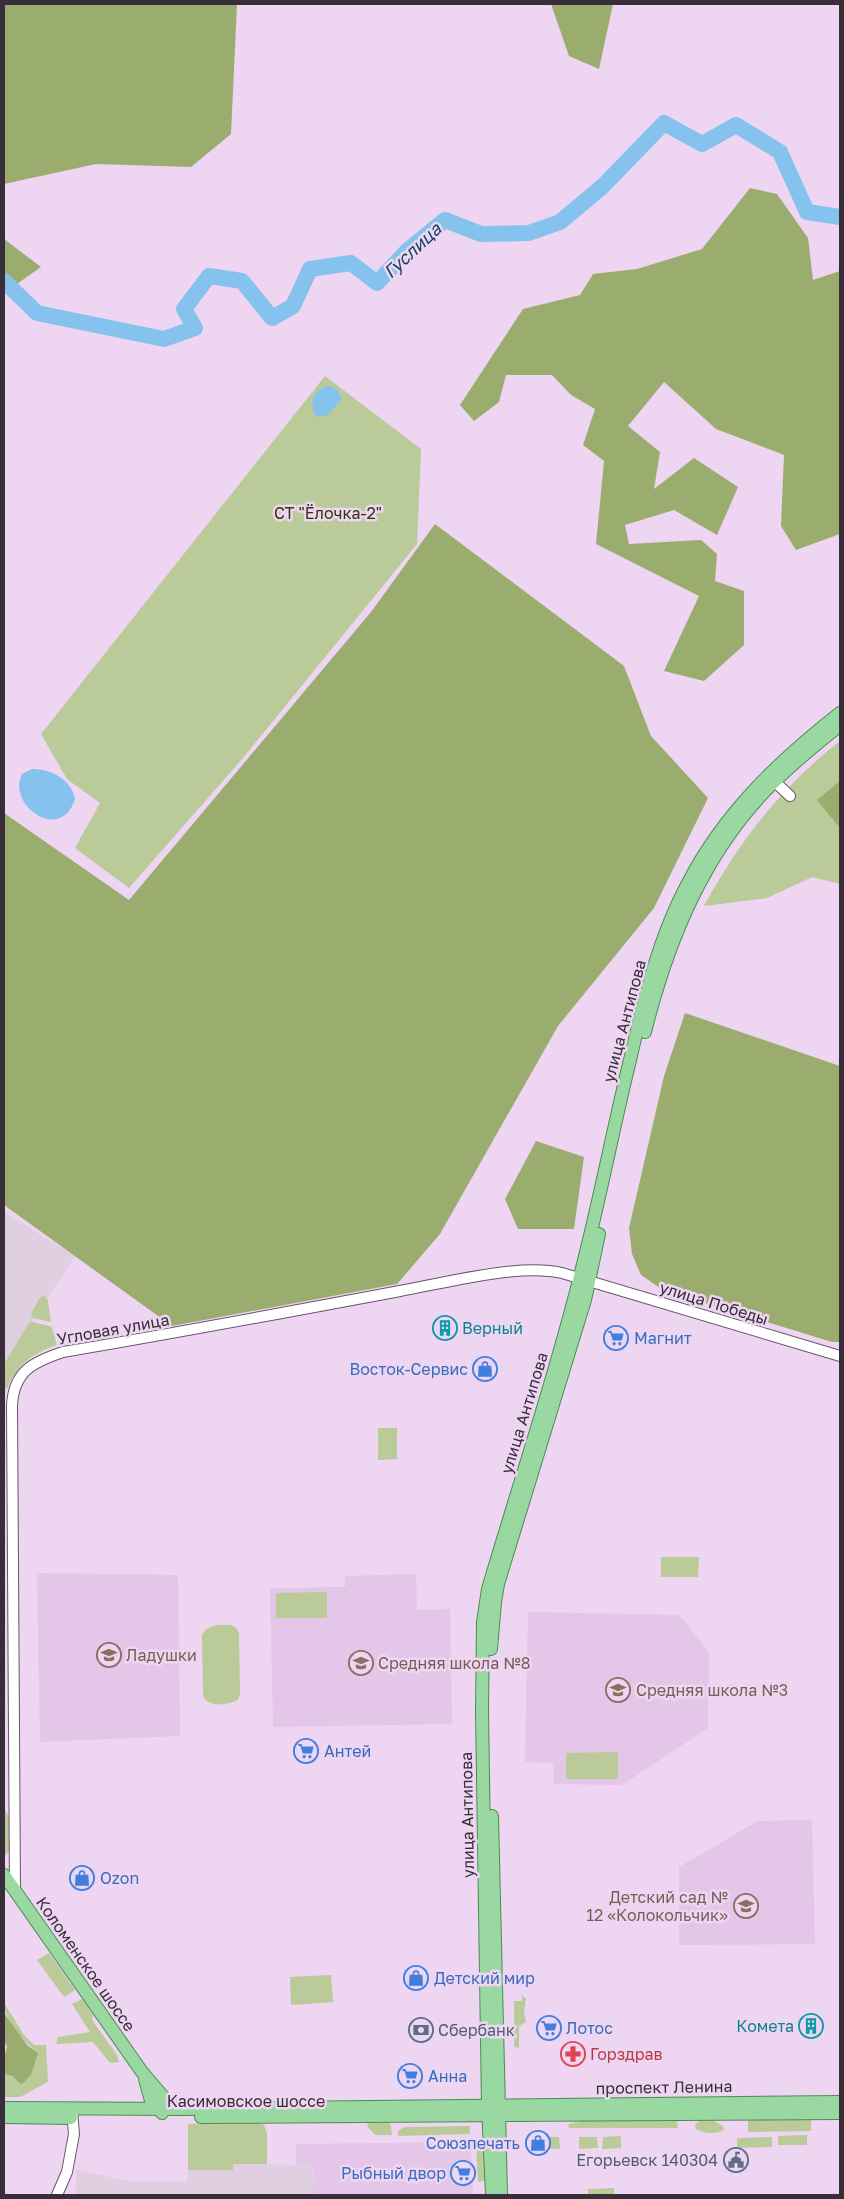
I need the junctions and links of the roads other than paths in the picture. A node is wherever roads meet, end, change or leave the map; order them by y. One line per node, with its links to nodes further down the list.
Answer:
1 (840, 713): 5 (main road, улица Антипова)
2 (840, 724): 3 (main road, улица Антипова)
3 (774, 781): 4 (street); 5 (main road, улица Антипова)
4 (790, 796)
5 (584, 1280): 6 (street, улица Победы); 8 (street, Угловая улица); 14 (main road, улица Антипова)
6 (840, 1356)
7 (4, 1876): 8 (main road, Коломенское шоссе)
8 (15, 1892): 9 (main road, Коломенское шоссе)
9 (151, 2087): 12 (main road, Коломенское шоссе); 13 (main road); 15 (main road, Коломенское шоссе)
10 (840, 2102): 14 (main road, проспект Ленина)
11 (4, 2108): 17 (main road, Касимовское шоссе)
12 (158, 2109): 13 (main road, Касимовское шоссе); 15 (main road, Касимовское шоссе); 19 (main road)
13 (122, 2110): 17 (main road, Касимовское шоссе)
14 (493, 2111): 15 (main road, Касимовское шоссе); 16 (main road, проспект Ленина); 21 (main road, улица Антипова); 22 (main road, улица Антипова)
15 (177, 2113): 19 (main road, Касимовское шоссе)
16 (840, 2113)
17 (72, 2114): 18 (main road, Касимовское шоссе); 19 (main road, Касимовское шоссе); 20 (street)
18 (4, 2117)
19 (137, 2118)
20 (57, 2195)
21 (492, 2195)
22 (501, 2195)

